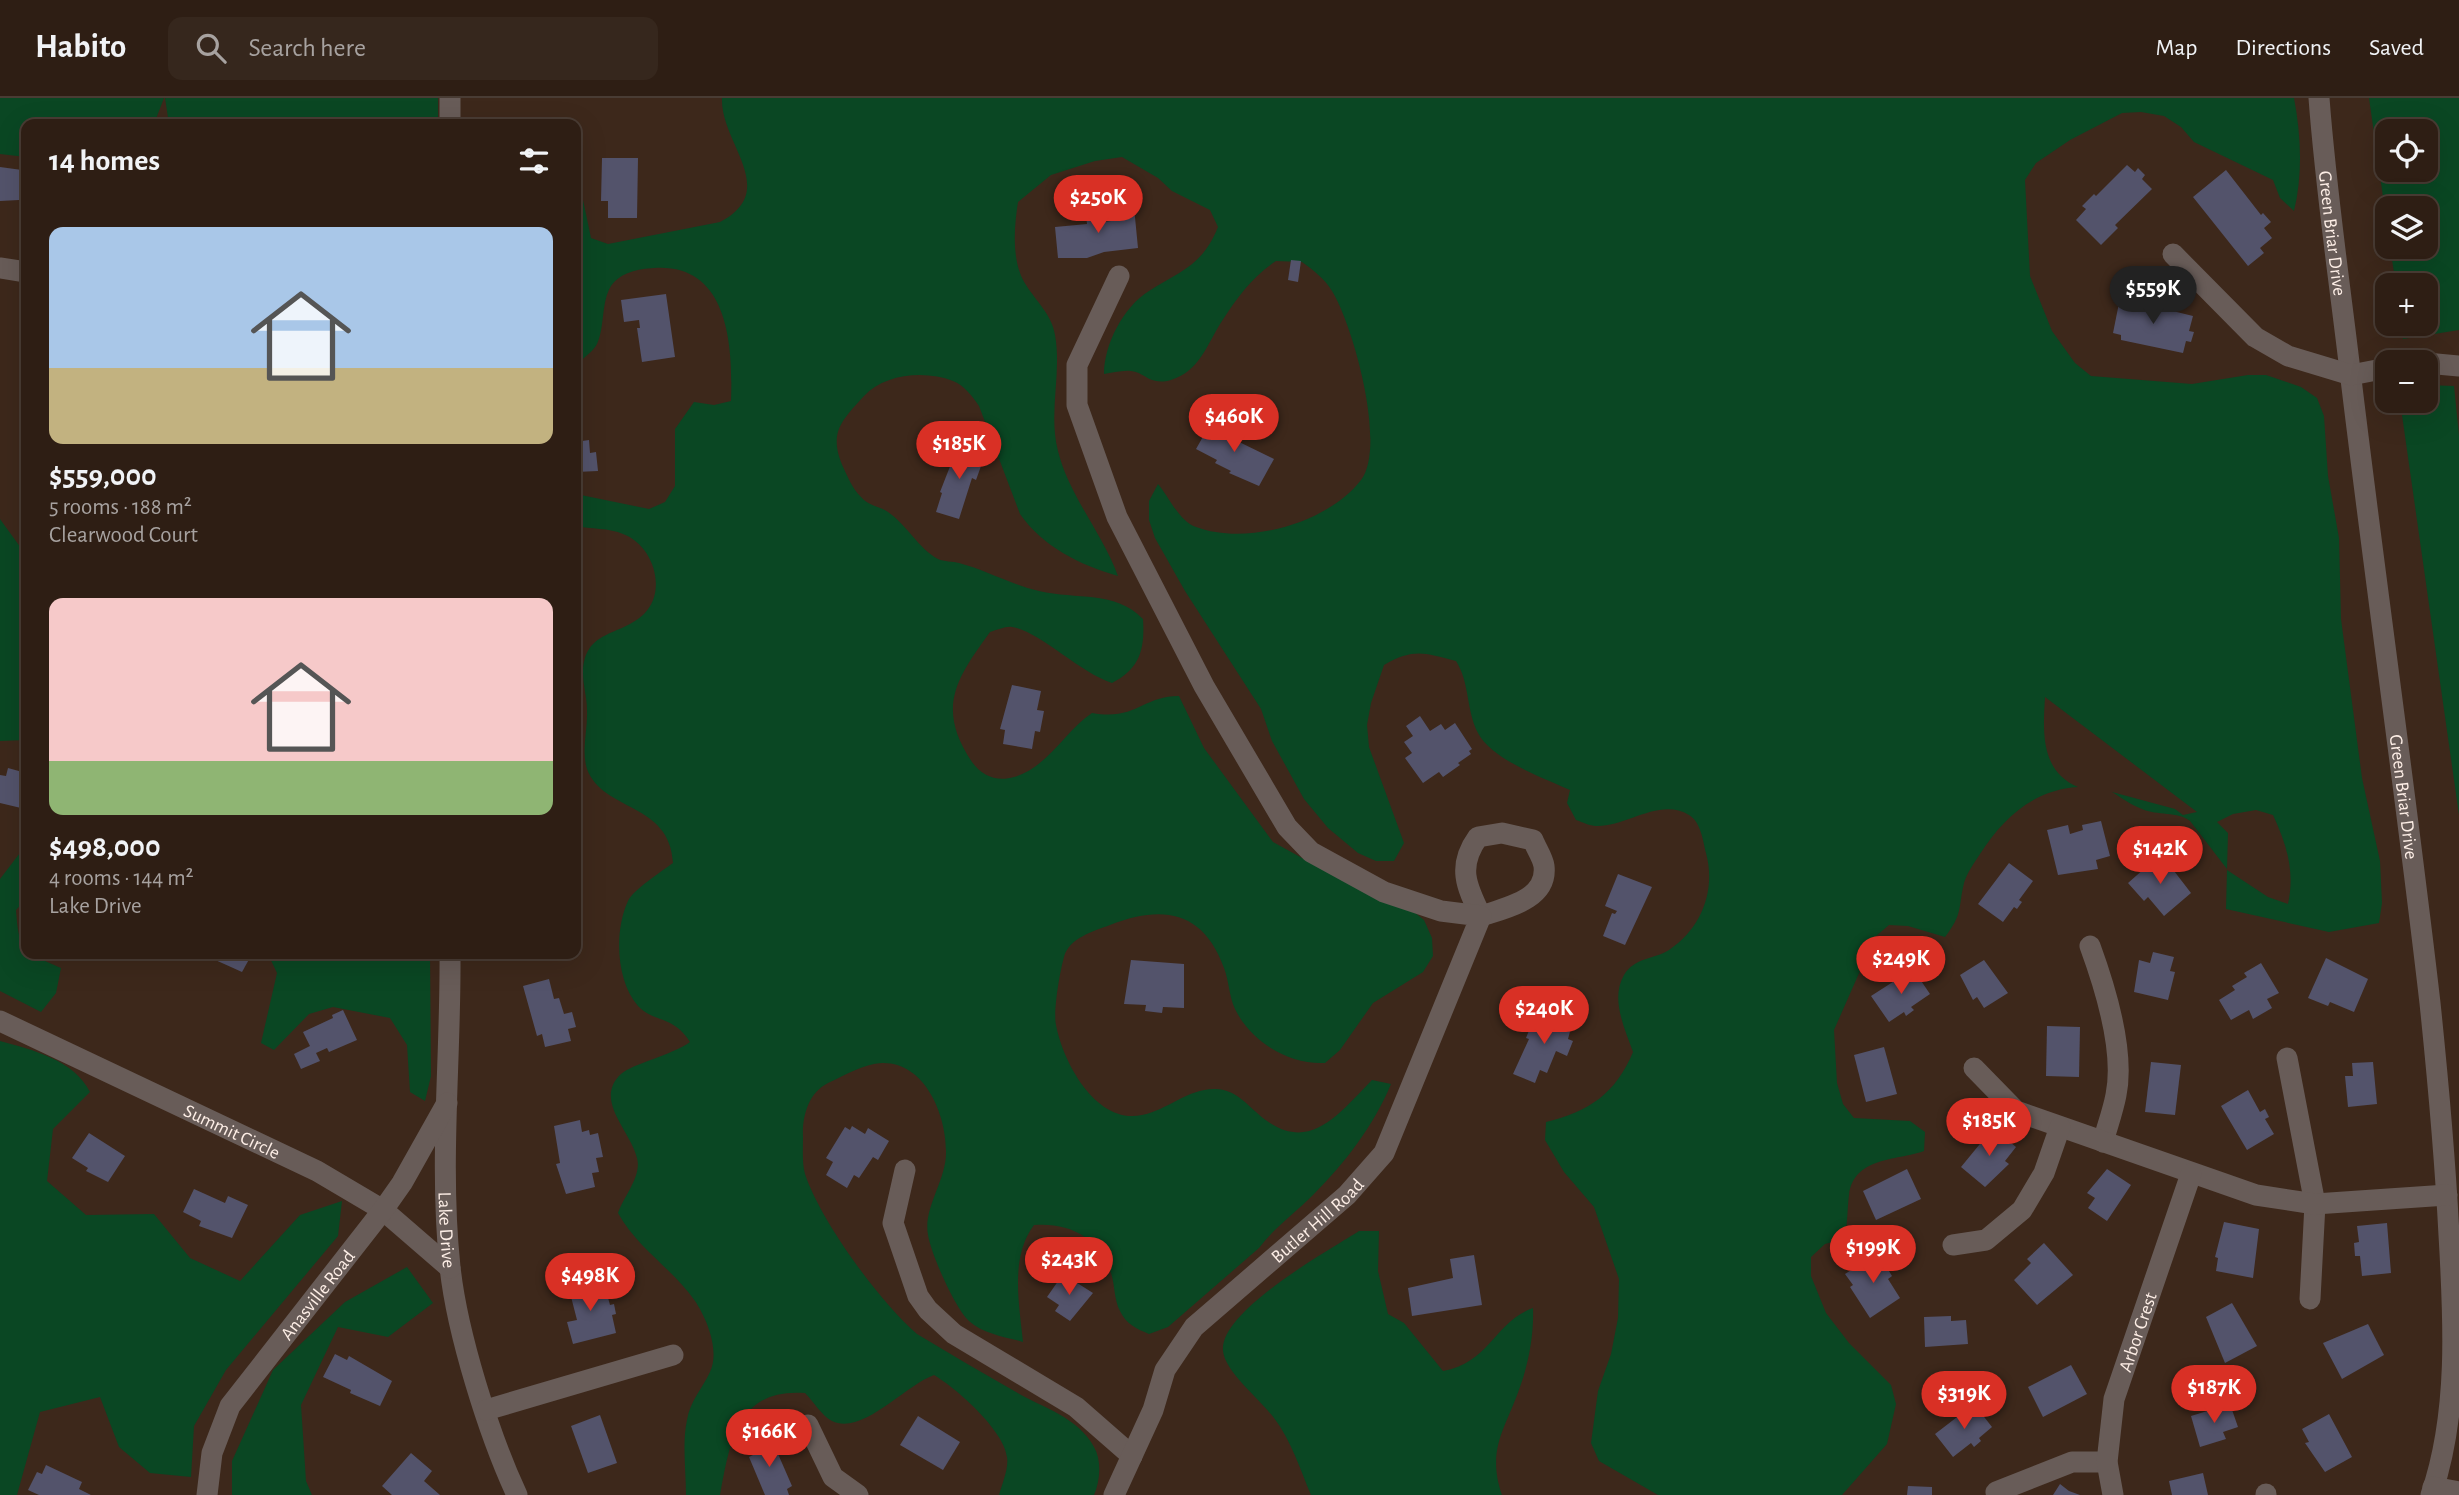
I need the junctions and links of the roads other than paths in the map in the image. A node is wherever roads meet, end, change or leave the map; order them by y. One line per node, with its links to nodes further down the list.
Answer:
1 (450, 98): 3 (street)
2 (2319, 98): 11 (street, Green Briar Drive)
3 (450, 119)
4 (2174, 254): 11 (street)
5 (0, 268): 6 (street)
6 (21, 271)
7 (1119, 276): 32 (street, Butler Hill Road)
8 (2438, 364): 9 (street)
9 (2459, 366)
10 (2375, 370): 11 (street)
11 (2351, 375): 17 (street, Green Briar Drive)
12 (2091, 946): 20 (street)
13 (450, 959): 18 (street, Lake Drive)
14 (0, 1021): 25 (street, Summit Circle)
15 (2287, 1058): 24 (street)
16 (1974, 1068): 19 (street)
17 (2449, 1093): 23 (street, Green Briar Drive)
18 (448, 1101): 25 (street, Anasville Road); 27 (street, Lake Drive)
19 (2060, 1127): 20 (street); 26 (street)
20 (2103, 1142): 22 (street)
21 (905, 1170): 32 (street)
22 (2191, 1174): 24 (street); 33 (street, Arbor Crest)
23 (2447, 1195): 24 (street); 34 (street, Green Briar Drive)
24 (2315, 1204): 28 (street)
25 (383, 1210): 27 (street, Summit Circle); 37 (street, Anasville Road)
26 (1953, 1245)
27 (450, 1268): 30 (street, Lake Drive)
28 (2310, 1299)
29 (673, 1355): 30 (street)
30 (486, 1410): 38 (street, Lake Drive)
31 (808, 1425): 39 (street)
32 (1132, 1456): 40 (street, Butler Hill Road)
33 (2107, 1462): 35 (street); 41 (street, Arbor Crest)
34 (2432, 1491): 36 (street)
35 (1996, 1492)
36 (2459, 1492)
37 (207, 1495)
38 (517, 1495)
39 (858, 1495)
40 (1114, 1495)
41 (2113, 1495)

